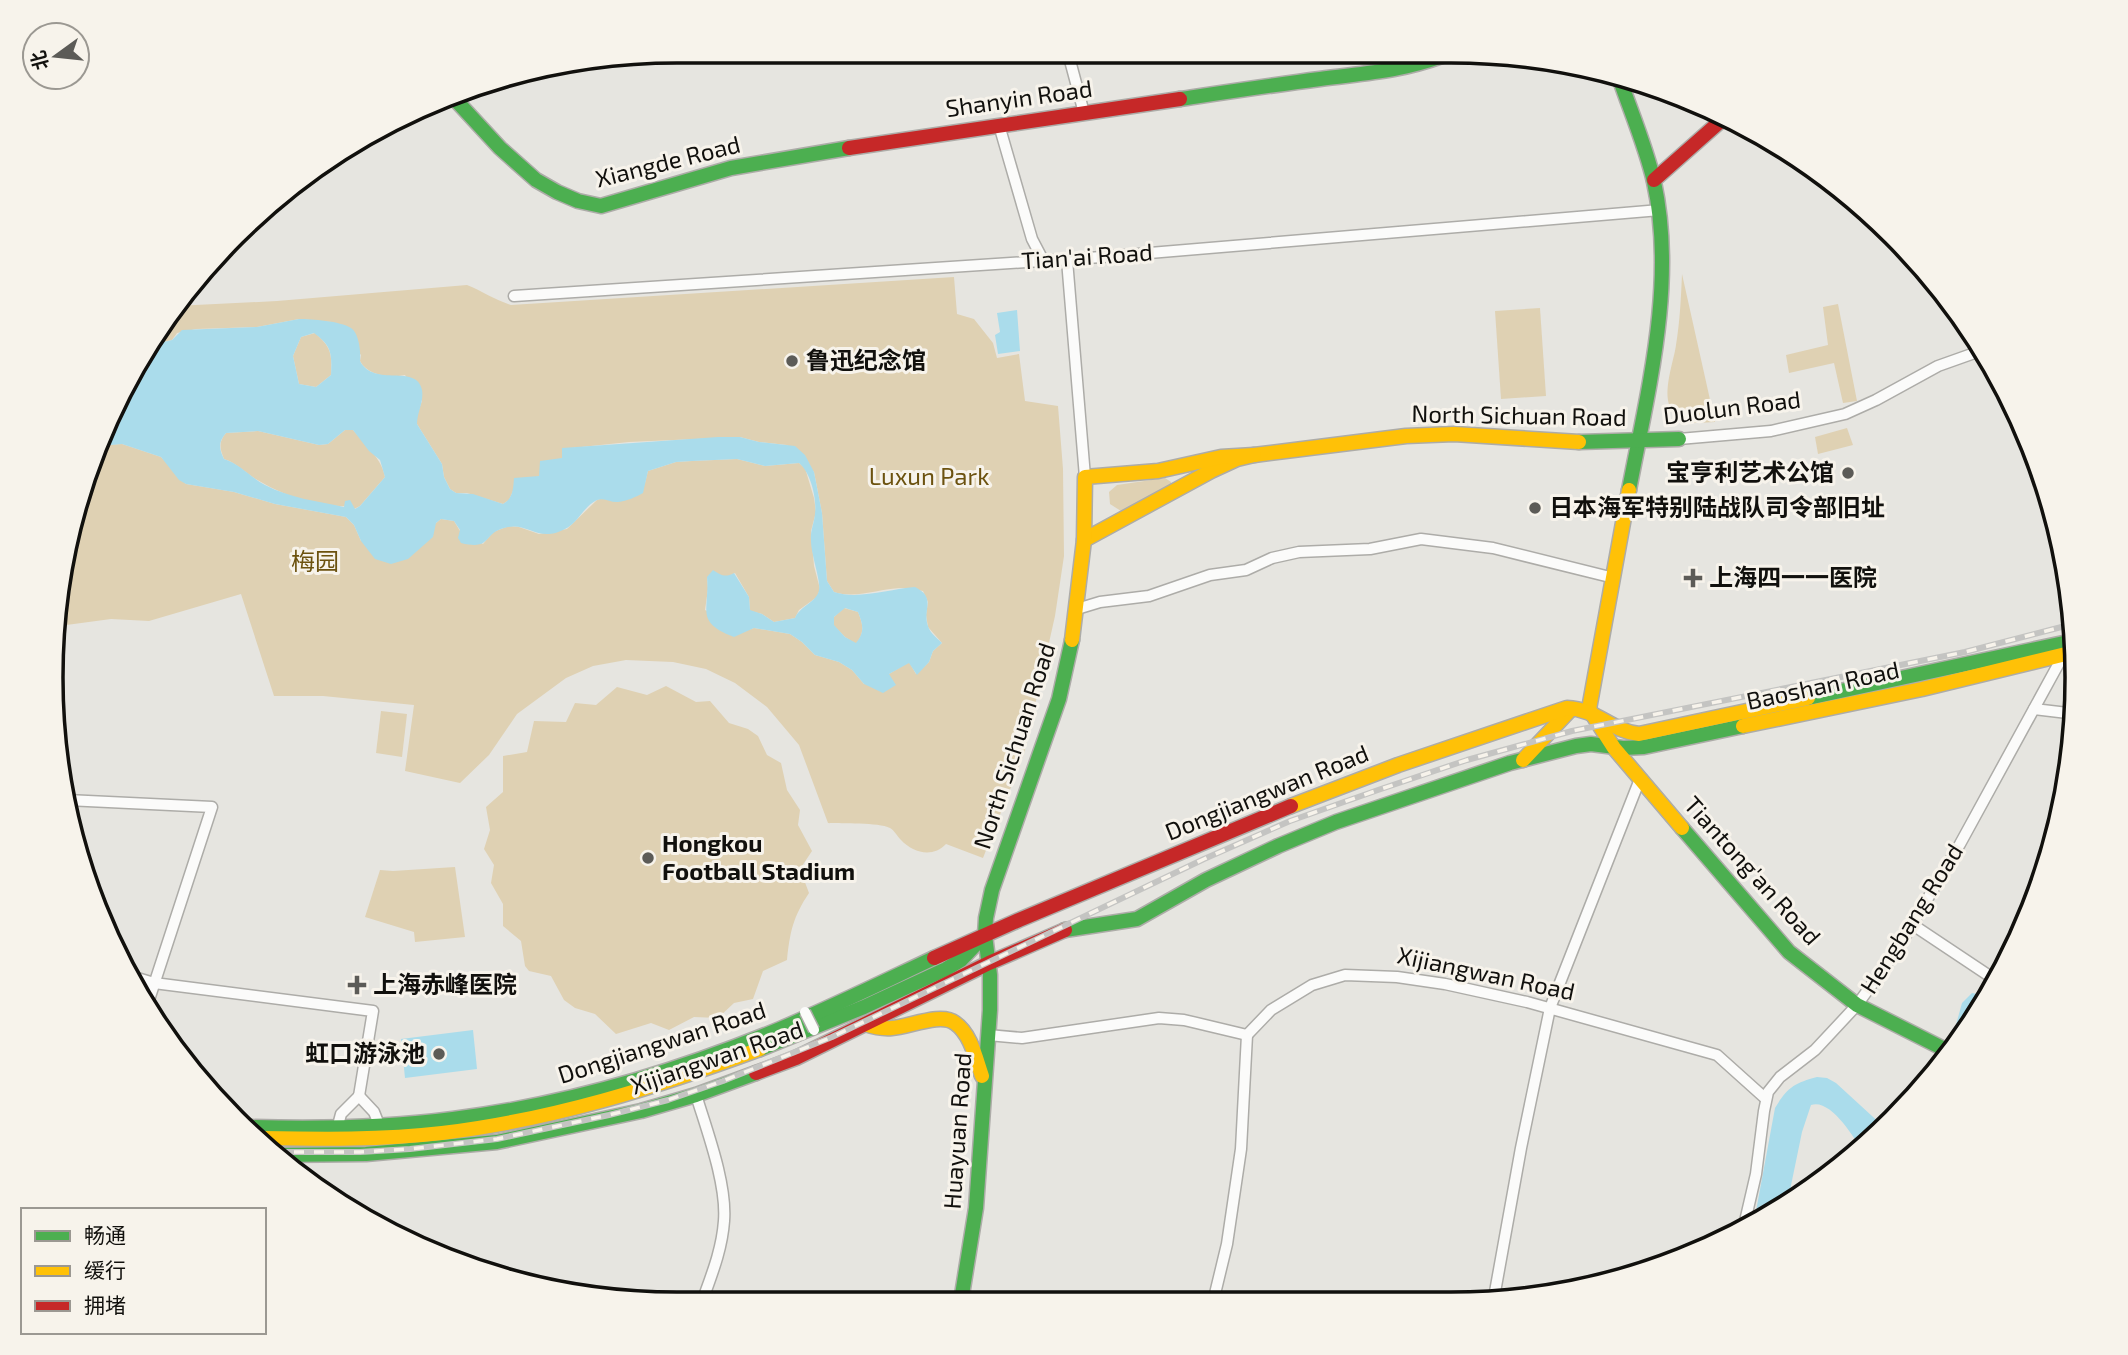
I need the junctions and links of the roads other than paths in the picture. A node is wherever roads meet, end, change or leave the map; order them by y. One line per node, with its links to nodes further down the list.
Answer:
1 (1071, 63): 5 (street)
2 (1421, 63): 5 (main road, Shanyin Road)
3 (1623, 88): 9 (main road)
4 (459, 104): 8 (main road, Xiangde Road)
5 (1084, 113): 7 (main road, Shanyin Road)
6 (1717, 124): 9 (main road)
7 (999, 125): 8 (main road, Shanyin Road); 11 (street)
8 (767, 161)
9 (1654, 180): 10 (main road, North Sichuan Road)
10 (1660, 210): 12 (street, Tian'ai Road); 16 (main road, North Sichuan Road)
11 (1043, 260): 12 (street, Tian'ai Road); 13 (street, Tian'ai Road)
12 (1067, 260): 19 (street)
13 (514, 296)
14 (1972, 354): 15 (street, Duolun Road)
15 (1678, 439): 16 (main road, Duolun Road)
16 (1638, 441): 17 (main road, North Sichuan Road); 22 (main road)
17 (1254, 455): 18 (main road, North Sichuan Road); 20 (main road, North Sichuan Road)
18 (1168, 469): 19 (main road, North Sichuan Road); 20 (main road)
19 (1085, 477): 21 (main road, North Sichuan Road)
20 (1179, 489): 21 (main road, North Sichuan Road)
21 (1084, 540): 23 (main road, North Sichuan Road)
22 (1614, 578): 23 (street); 28 (main road)
23 (1077, 609): 37 (main road, North Sichuan Road)
24 (2064, 647): 31 (main road, Baoshan Road)
25 (2064, 648): 32 (main road, Baoshan Road)
26 (2064, 657): 29 (street, Hengbang Road)
27 (1572, 708): 28 (main road, Dongjiangwan Road); 33 (main road); 37 (main road, Dongjiangwan Road)
28 (1589, 709): 31 (main road, Baoshan Road); 32 (main road)
29 (2034, 709): 30 (street); 36 (street, Hengbang Road)
30 (2064, 713)
31 (1646, 732): 32 (main road, Baoshan Road)
32 (1614, 748): 33 (main road); 34 (main road, Tiantong'an Road)
33 (1523, 760): 38 (main road)
34 (1640, 779): 43 (main road, Tiantong'an Road); 44 (street)
35 (76, 800): 41 (street)
36 (1913, 925): 39 (street); 43 (street, Hengbang Road)
37 (985, 935): 38 (main road, North Sichuan Road); 56 (main road, Dongjiangwan Road); 58 (main road, Dongjiangwan Road)
38 (989, 963): 46 (main road, Xijiangwan Road); 48 (main road, Huayuan Road)
39 (1988, 975)
40 (142, 979): 41 (street)
41 (154, 982): 42 (street); 53 (street)
42 (151, 994)
43 (1857, 1005): 50 (main road, Tiantong'an Road); 54 (street, Hengbang Road)
44 (1550, 1008): 49 (street, Xijiangwan Road); 54 (street, Xijiangwan Road); 61 (street)
45 (805, 1012): 47 (street, bridge)
46 (865, 1024): 51 (main road); 52 (main road, Xijiangwan Road)
47 (814, 1030)
48 (988, 1035): 49 (street); 51 (main road, Huayuan Road)
49 (1247, 1035): 64 (street)
50 (1941, 1047)
51 (984, 1079): 63 (main road, Huayuan Road)
52 (696, 1095): 59 (main road, Xijiangwan Road); 62 (street)
53 (359, 1096): 56 (street); 57 (street)
54 (1766, 1098): 60 (street)
55 (259, 1127): 57 (main road, Dongjiangwan Road)
56 (380, 1127): 57 (main road, Dongjiangwan Road)
57 (337, 1129)
58 (270, 1138)
59 (290, 1155)
60 (1746, 1216)
61 (1495, 1291)
62 (705, 1292)
63 (962, 1292)
64 (1215, 1292)

